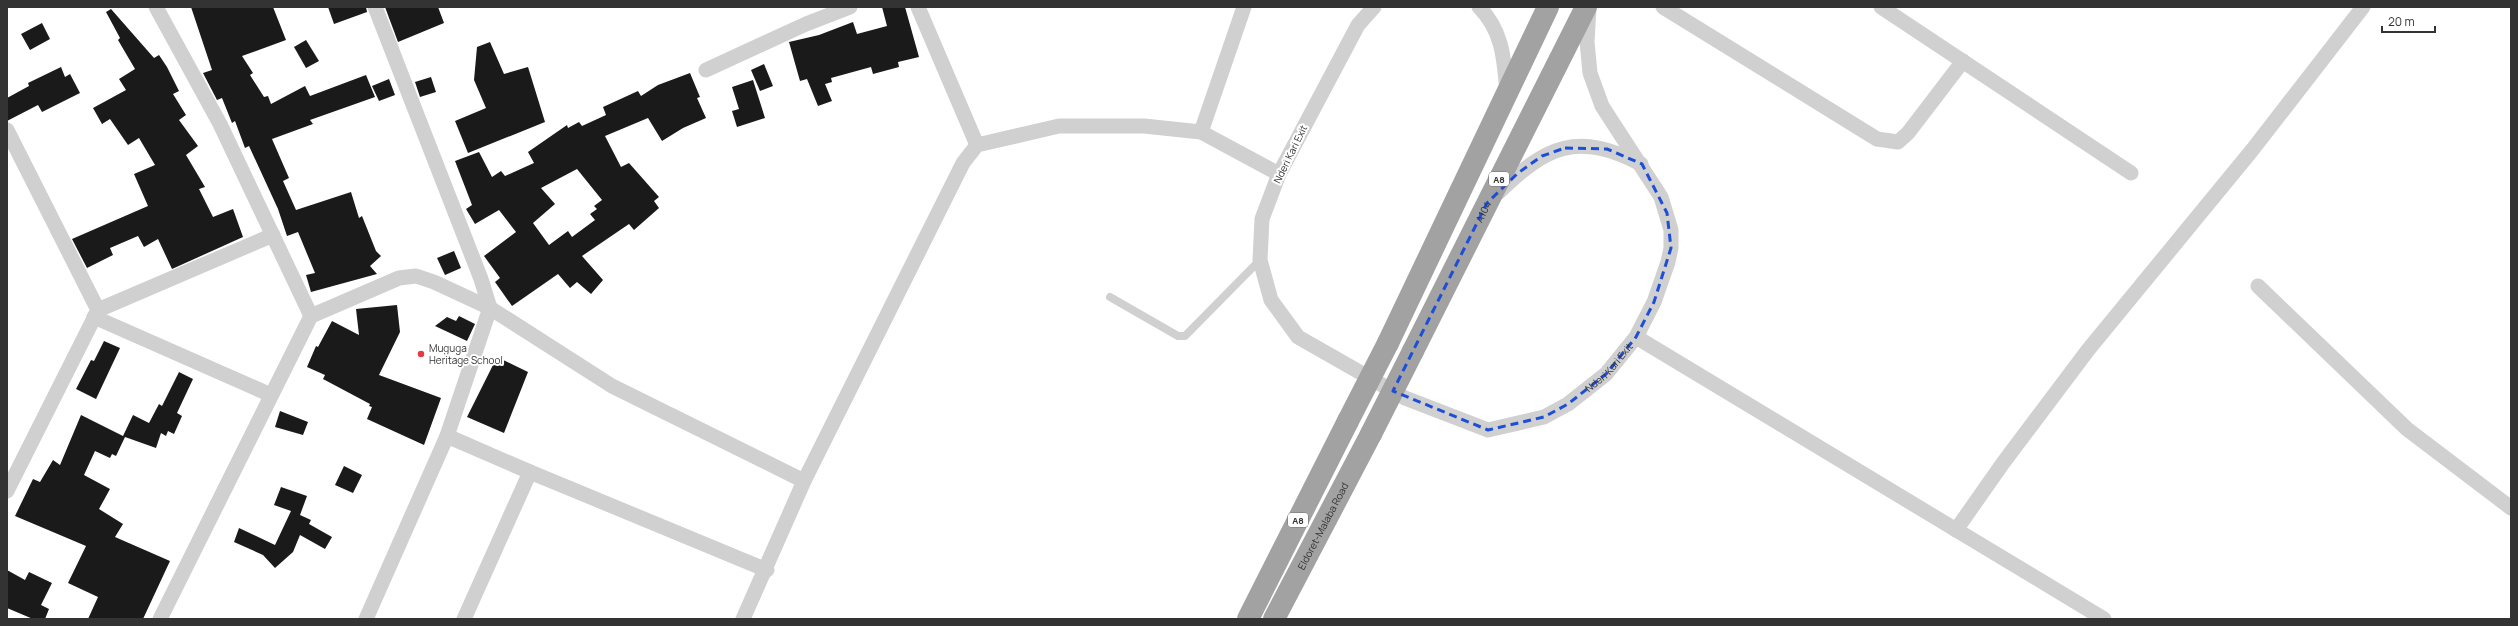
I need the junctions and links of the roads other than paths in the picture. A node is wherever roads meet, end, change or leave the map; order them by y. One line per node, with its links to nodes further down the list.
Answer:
1 (156, 7): 24 (street)
2 (375, 7): 28 (street)
3 (850, 7): 15 (street)
4 (918, 7): 19 (street)
5 (1244, 7): 18 (street)
6 (1374, 7): 22 (street, Nderi Kari Exit)
7 (1479, 7): 16 (street)
8 (1548, 7): 16 (highway, A8)
9 (1586, 7): 23 (highway, A104 / A8)
10 (1590, 7): 20 (street, Nderi Kari Exit)
11 (1663, 7): 14 (street)
12 (1881, 7): 14 (street)
13 (2363, 7): 39 (street)
14 (1963, 61): 21 (street)
15 (706, 70)
16 (1508, 93): 45 (highway, A8, bridge)
17 (7, 130): 29 (street)
18 (1201, 132): 19 (street); 22 (street)
19 (977, 145): 36 (street)
20 (1642, 164): 23 (street); 31 (street, Nderi Kari Exit)
21 (2131, 173)
22 (1279, 174): 25 (street, Nderi Kari Exit)
23 (1488, 202): 33 (highway, A104 / A8, bridge)
24 (272, 235): 29 (street); 30 (street)
25 (1260, 260): 27 (lane); 31 (street, Nderi Kari Exit)
26 (2258, 286): 38 (street)
27 (1110, 296)
28 (490, 308): 30 (street); 34 (street); 36 (street)
29 (96, 314): 32 (street); 37 (street)
30 (311, 316): 32 (street)
31 (1636, 337): 39 (street)
32 (271, 395): 41 (street)
33 (1371, 434): 46 (highway, Eldoret-Malaba Road / A8)
34 (447, 436): 35 (street); 42 (street)
35 (530, 472): 40 (street); 43 (street)
36 (804, 481): 40 (street)
37 (7, 491)
38 (2511, 508)
39 (1956, 530): 47 (street)
40 (766, 570): 44 (street)
41 (160, 619)
42 (366, 619)
43 (464, 619)
44 (743, 619)
45 (1248, 619)
46 (1274, 619)
47 (2104, 619)

